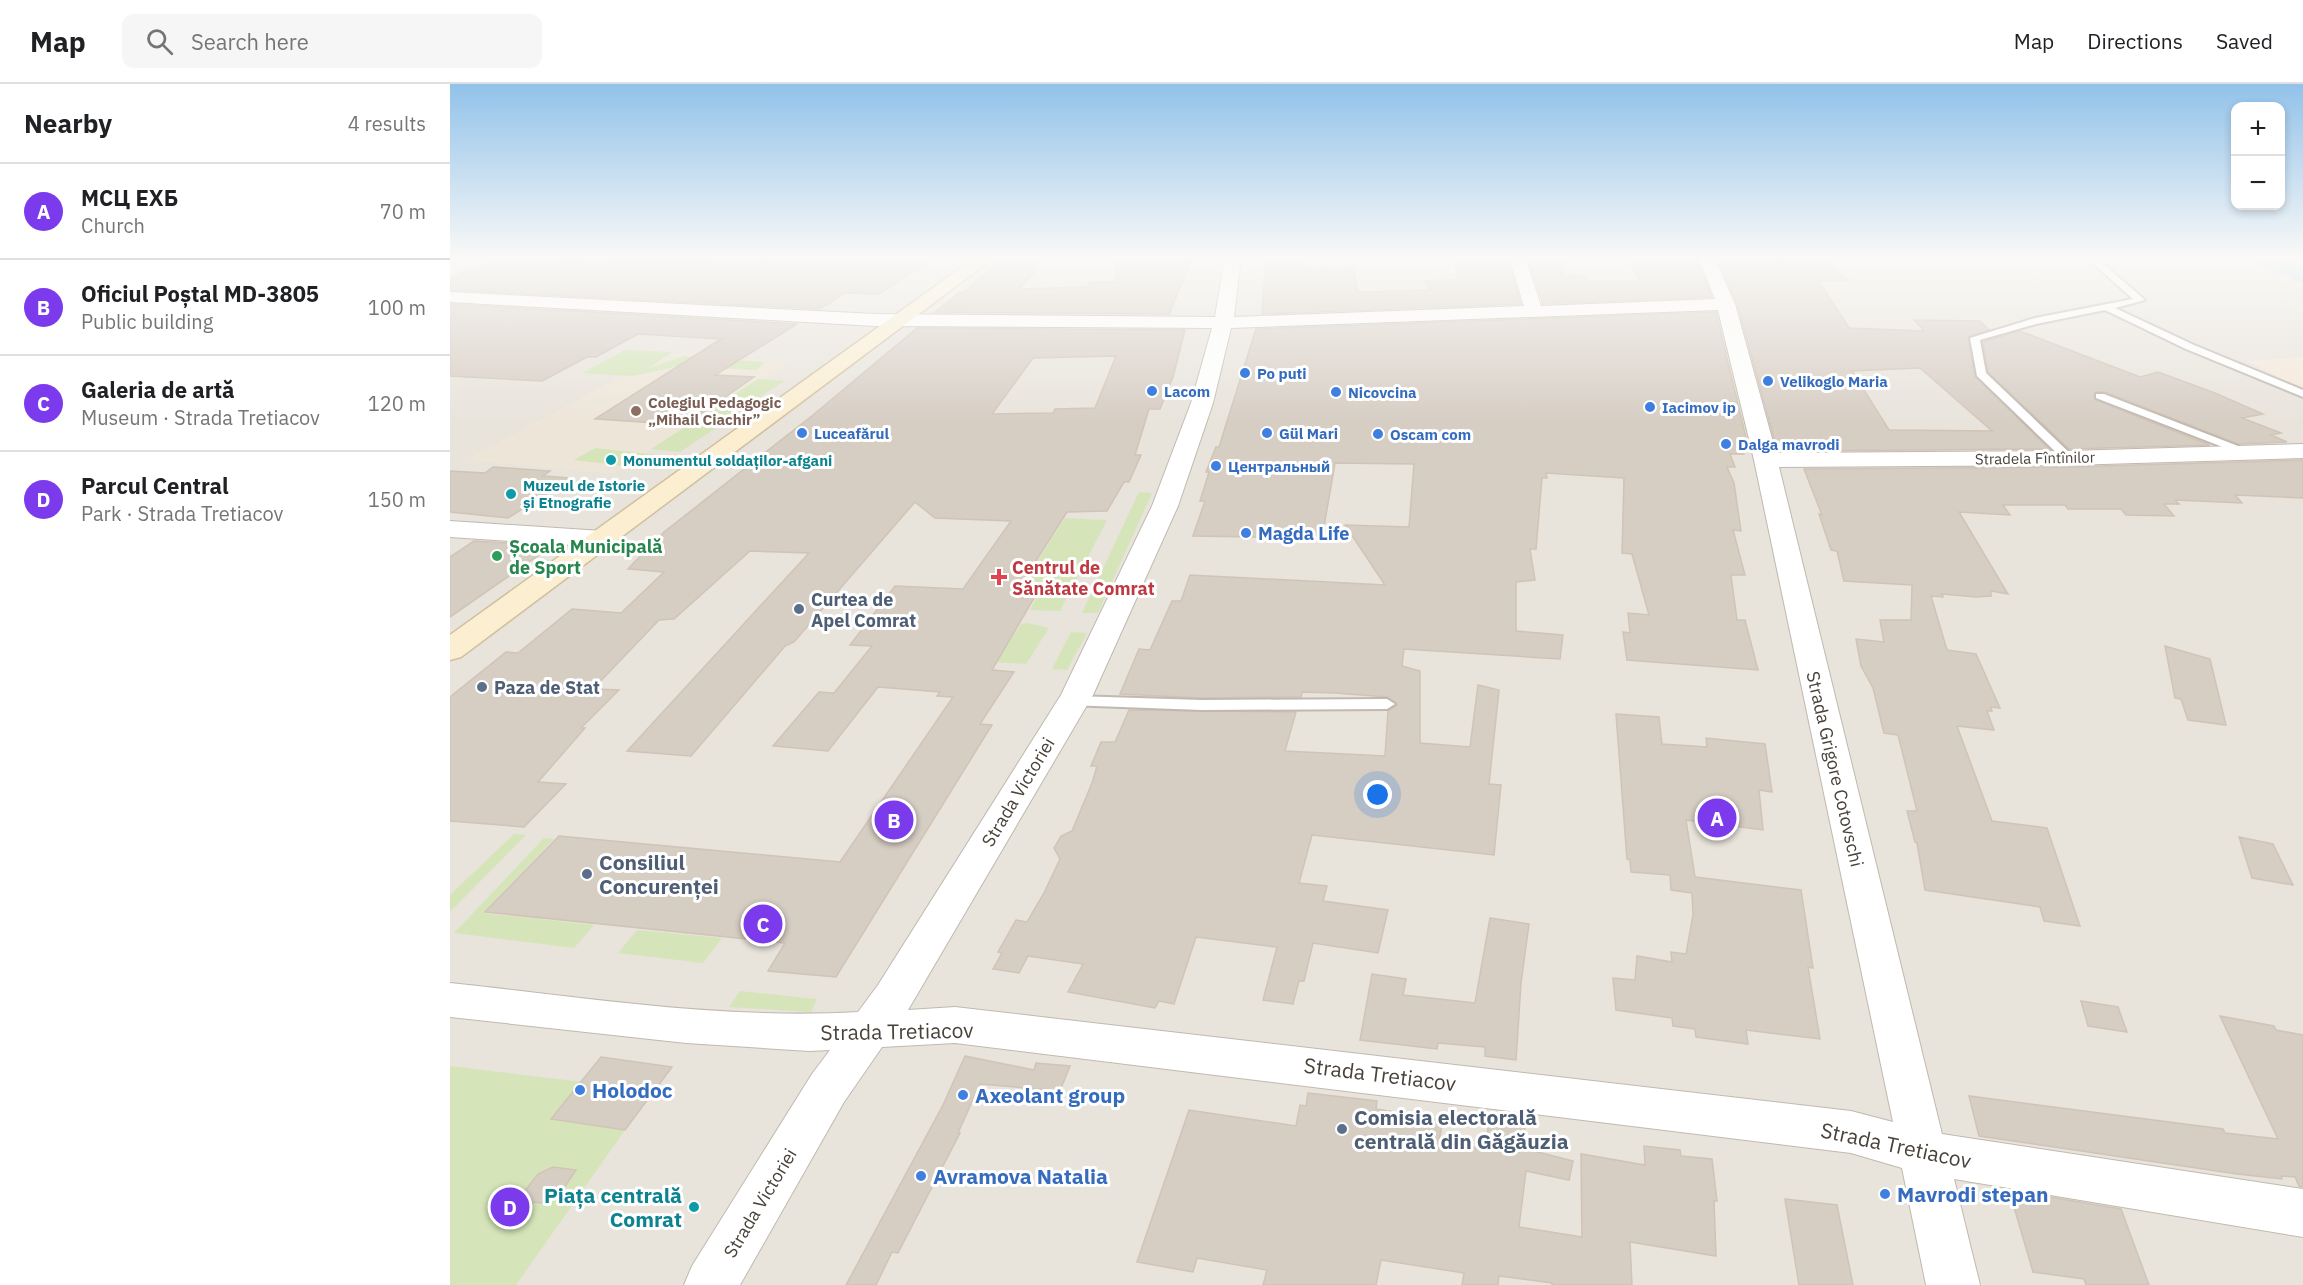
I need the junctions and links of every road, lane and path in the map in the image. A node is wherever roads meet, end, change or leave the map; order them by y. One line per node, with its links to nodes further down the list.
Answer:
1 (763, 313): 8 (street)
2 (908, 313): 8 (main road)
3 (1225, 313): 9 (street, Strada Victoriei)
4 (1476, 313): 9 (street)
5 (1728, 313): 15 (street, Strada Grigore Cotovschi)
6 (2080, 313): 14 (lane)
7 (2119, 313): 10 (lane)
8 (898, 320): 9 (street); 17 (main road)
9 (1222, 322): 19 (street, Strada Victoriei)
10 (2303, 394)
11 (2100, 396): 13 (lane)
12 (2303, 451): 13 (street, Stradela Fîntînilor)
13 (2250, 453): 14 (street, Stradela Fîntînilor)
14 (2069, 458): 15 (street, Stradela Fîntînilor)
15 (1766, 460): 23 (street, Strada Grigore Cotovschi)
16 (450, 529): 17 (street)
17 (602, 539): 18 (main road)
18 (450, 651)
19 (1074, 701): 20 (lane); 22 (street, Strada Victoriei)
20 (1387, 704)
21 (450, 1000): 22 (street, Strada Tretiacov)
22 (870, 1028): 23 (street, Strada Tretiacov); 25 (street, Strada Victoriei)
23 (1921, 1152): 24 (street, Strada Tretiacov); 26 (street, Strada Grigore Cotovschi)
24 (2303, 1213)
25 (711, 1285)
26 (1953, 1285)

